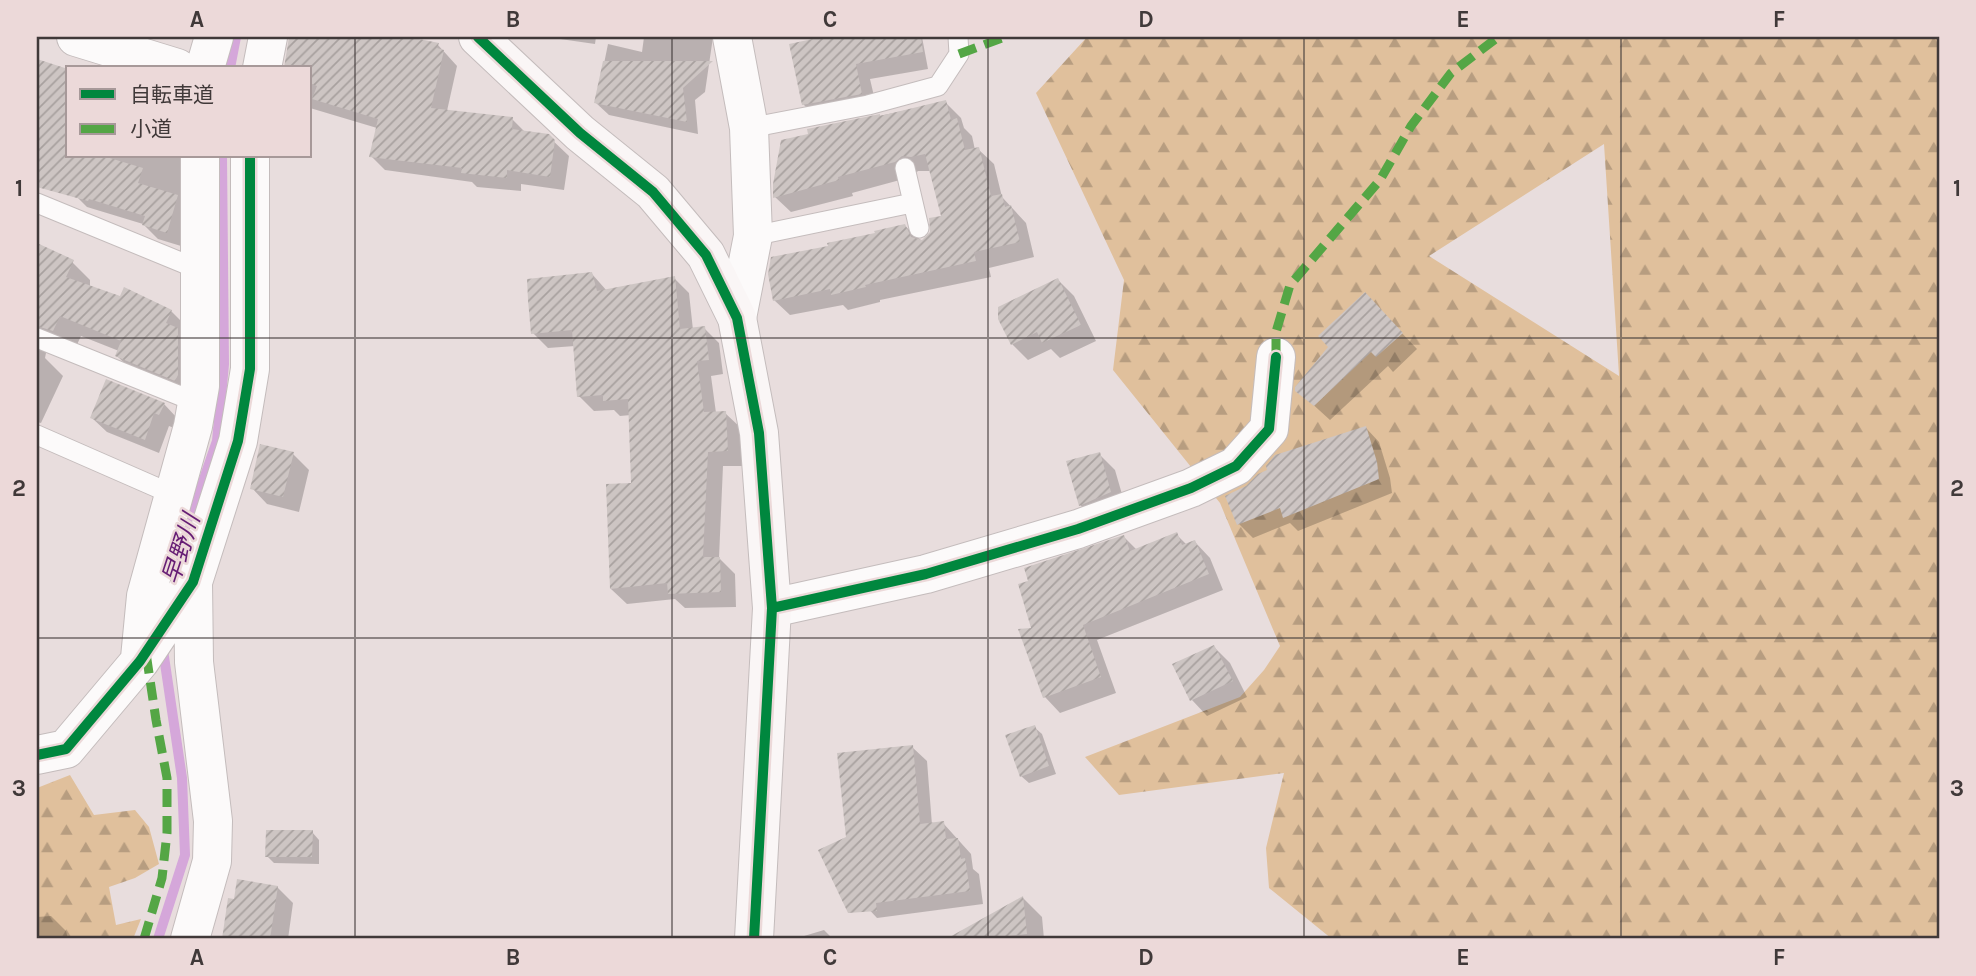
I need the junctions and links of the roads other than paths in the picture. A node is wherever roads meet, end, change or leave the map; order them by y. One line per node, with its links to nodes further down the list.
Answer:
1 (76, 37): 7 (street)
2 (214, 37): 8 (street)
3 (268, 37): 9 (street)
4 (478, 37): 19 (street)
5 (732, 37): 10 (street)
6 (958, 37): 10 (lane)
7 (170, 66)
8 (206, 66)
9 (262, 66)
10 (748, 128): 17 (street)
11 (200, 158): 18 (street)
12 (250, 158): 25 (street)
13 (905, 168): 15 (lane)
14 (37, 203): 18 (lane)
15 (912, 204): 16 (lane); 17 (lane)
16 (919, 228)
17 (753, 236): 19 (street)
18 (200, 270): 22 (street)
19 (737, 318): 26 (street)
20 (37, 338): 22 (lane)
21 (1276, 357): 26 (street)
22 (198, 403): 24 (street)
23 (37, 435): 24 (lane)
24 (174, 495): 27 (street)
25 (185, 594): 27 (street); 29 (street)
26 (772, 608): 30 (street)
27 (143, 655): 28 (street)
28 (37, 755)
29 (190, 939)
30 (754, 939)

